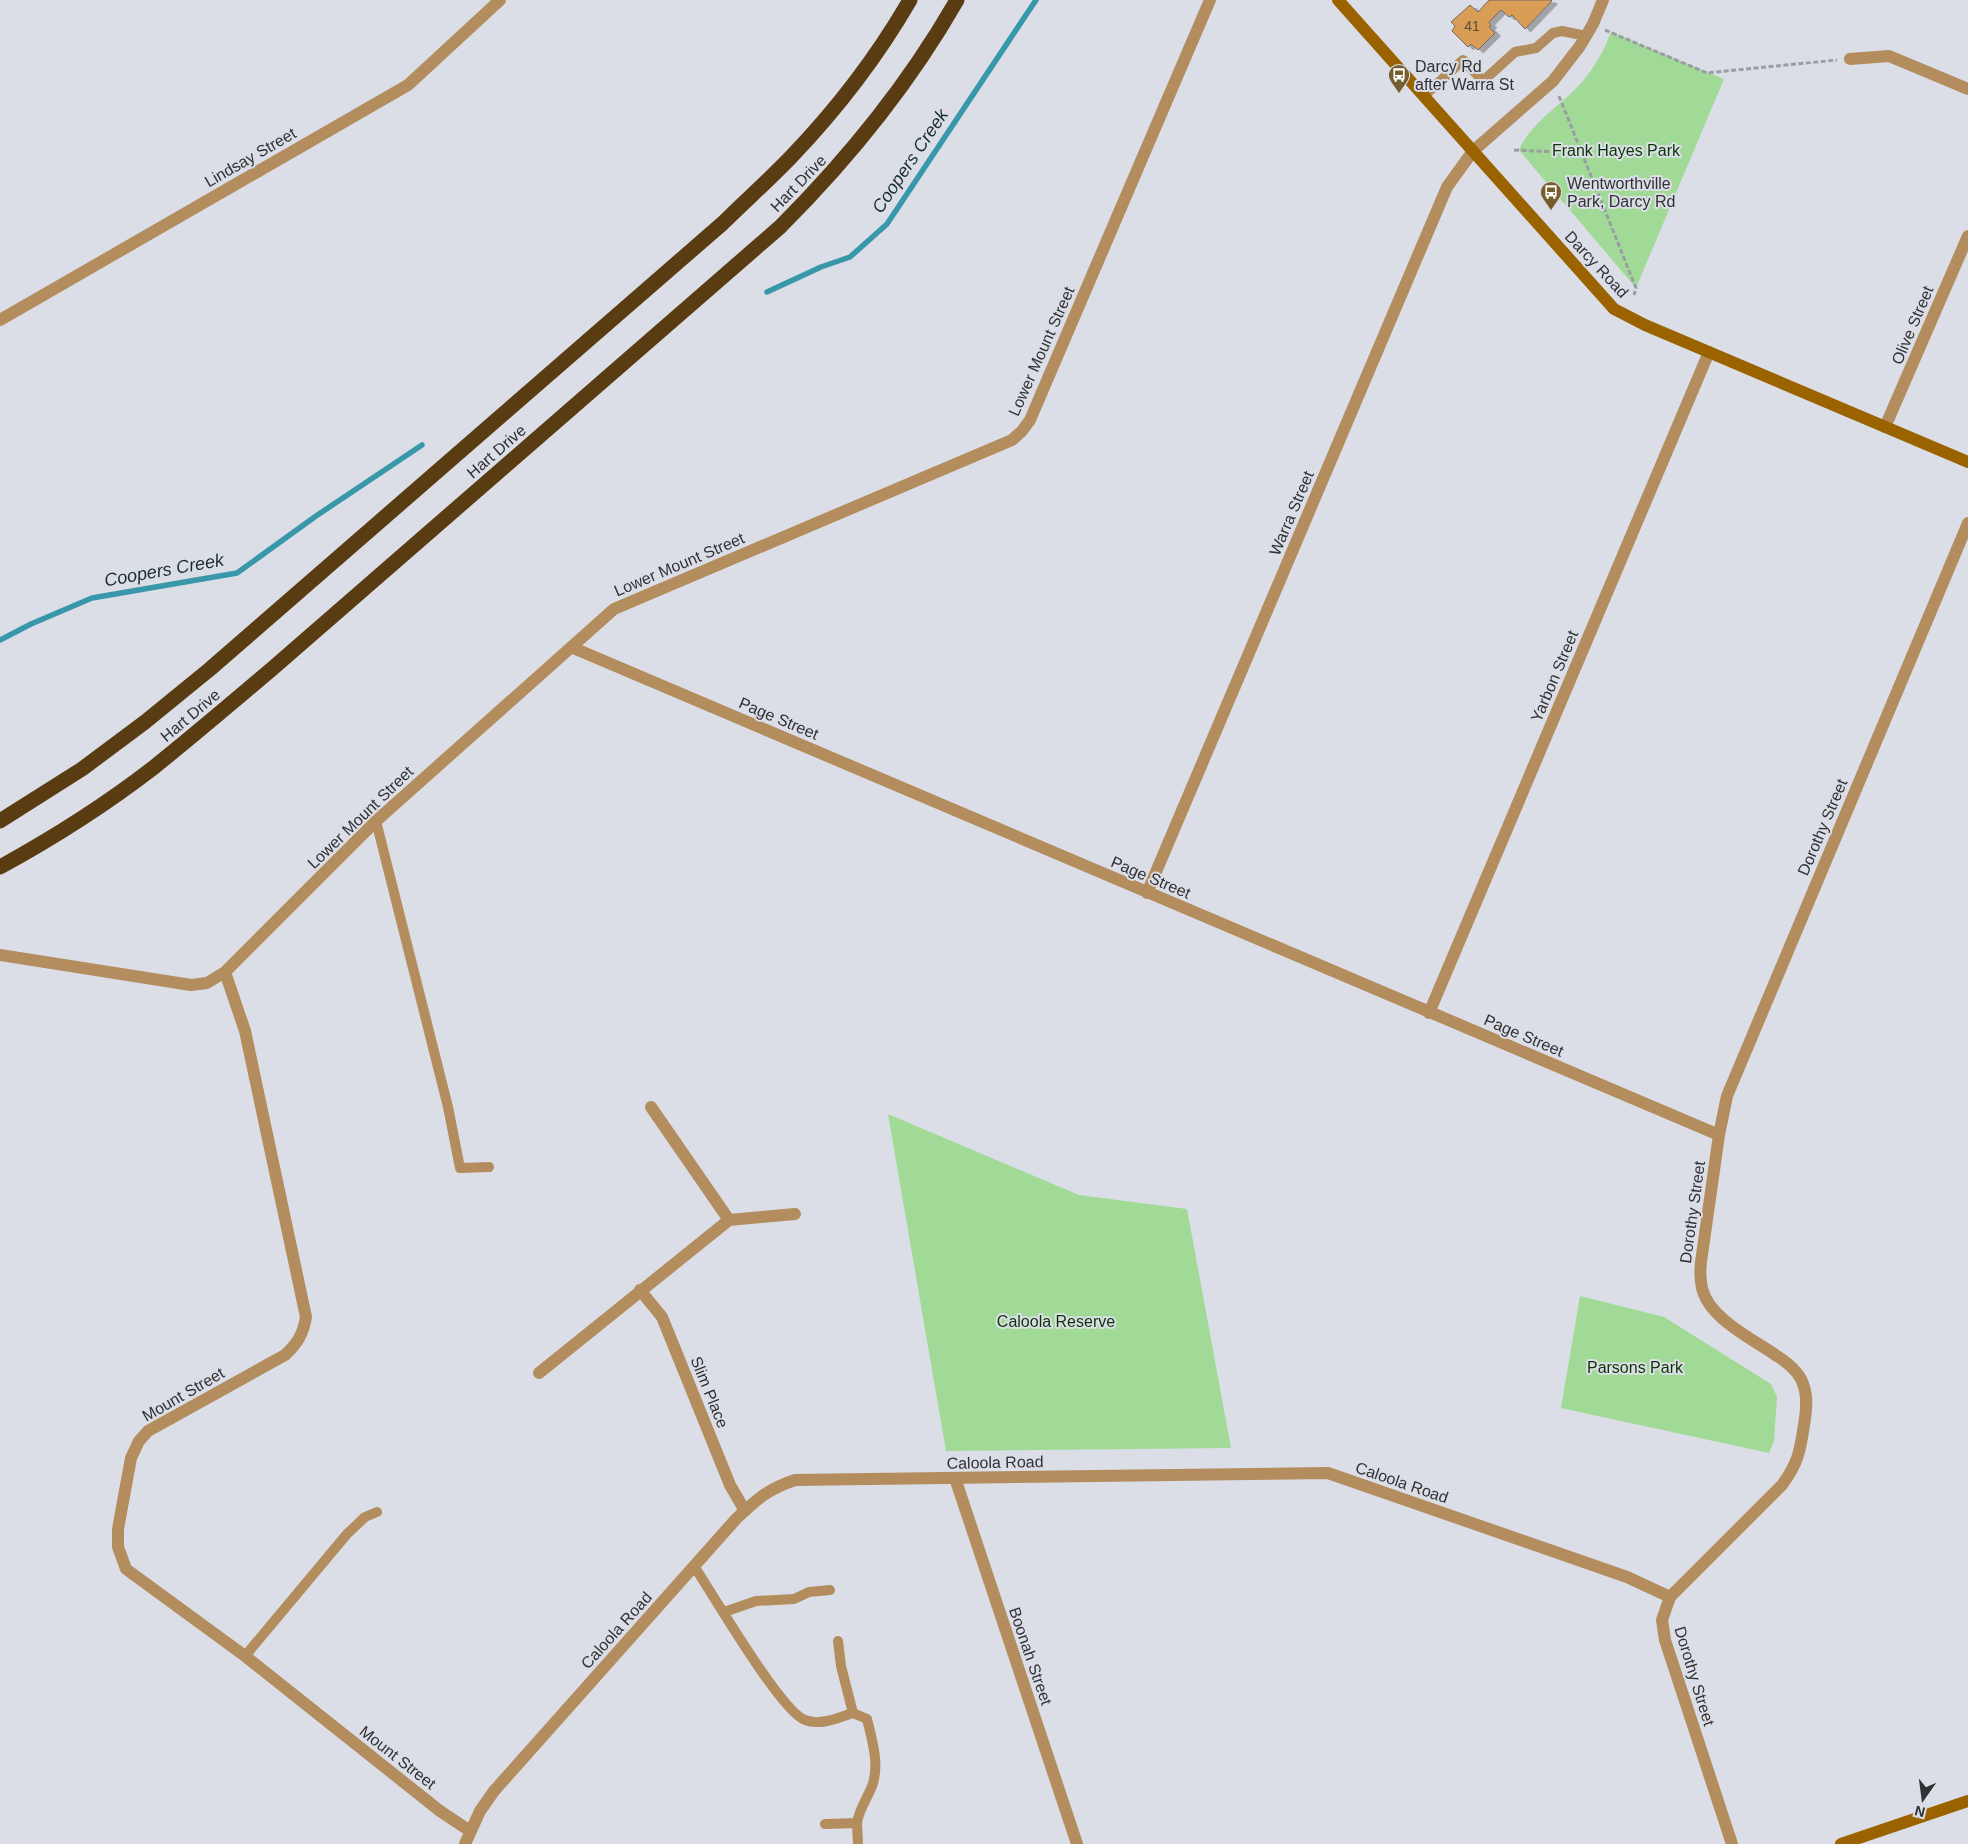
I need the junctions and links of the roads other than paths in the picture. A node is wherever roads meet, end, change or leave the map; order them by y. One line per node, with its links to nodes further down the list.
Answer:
1 (500, 0): 13 (street, Lindsay Street)
2 (910, 0): 19 (highway, Hart Drive)
3 (958, 0): 21 (highway, Hart Drive)
4 (1210, 0): 18 (street, Lower Mount Street)
5 (1338, 0): 10 (street, Darcy Road)
6 (1603, 0): 7 (street, Warra Street)
7 (1586, 36): 10 (lane); 11 (street, Warra Street)
8 (1850, 59): 9 (street)
9 (1968, 89)
10 (1424, 96): 11 (street, Darcy Road)
11 (1474, 151): 14 (street, Darcy Road); 22 (street, Warra Street)
12 (1968, 236): 15 (street, Olive Street)
13 (0, 320)
14 (1709, 352): 15 (street, Darcy Road); 25 (street, Yarbon Street)
15 (1885, 427): 16 (street, Darcy Road)
16 (1968, 462)
17 (1968, 523): 27 (street, Dorothy Street)
18 (572, 647): 20 (street, Lower Mount Street); 22 (street, Page Street)
19 (0, 821)
20 (376, 821): 24 (street, Lower Mount Street); 28 (lane)
21 (0, 867)
22 (1147, 893): 25 (street, Page Street)
23 (0, 955): 24 (street, Lower Mount Street)
24 (225, 972): 41 (street, Mount Street)
25 (1429, 1013): 27 (street, Page Street)
26 (652, 1107): 30 (street)
27 (1719, 1135): 38 (street, Dorothy Street)
28 (489, 1167)
29 (795, 1214): 30 (street)
30 (728, 1220): 31 (street)
31 (640, 1290): 32 (street); 34 (street, Slim Place)
32 (539, 1373)
33 (955, 1478): 34 (street, Caloola Road); 38 (street, Caloola Road); 49 (street, Boonah Street)
34 (745, 1511): 36 (street, Caloola Road)
35 (377, 1512): 41 (lane)
36 (694, 1566): 39 (lane); 46 (street, Caloola Road)
37 (830, 1590): 39 (lane)
38 (1670, 1597): 50 (street, Dorothy Street)
39 (724, 1612): 42 (lane)
40 (838, 1640): 42 (lane)
41 (246, 1656): 46 (street, Mount Street)
42 (853, 1712): 44 (lane)
43 (1968, 1801): 51 (street)
44 (858, 1823): 45 (lane); 48 (lane)
45 (825, 1824)
46 (470, 1831): 47 (street, Caloola Road)
47 (465, 1844)
48 (858, 1844)
49 (1077, 1844)
50 (1732, 1844)
51 (1841, 1844)

